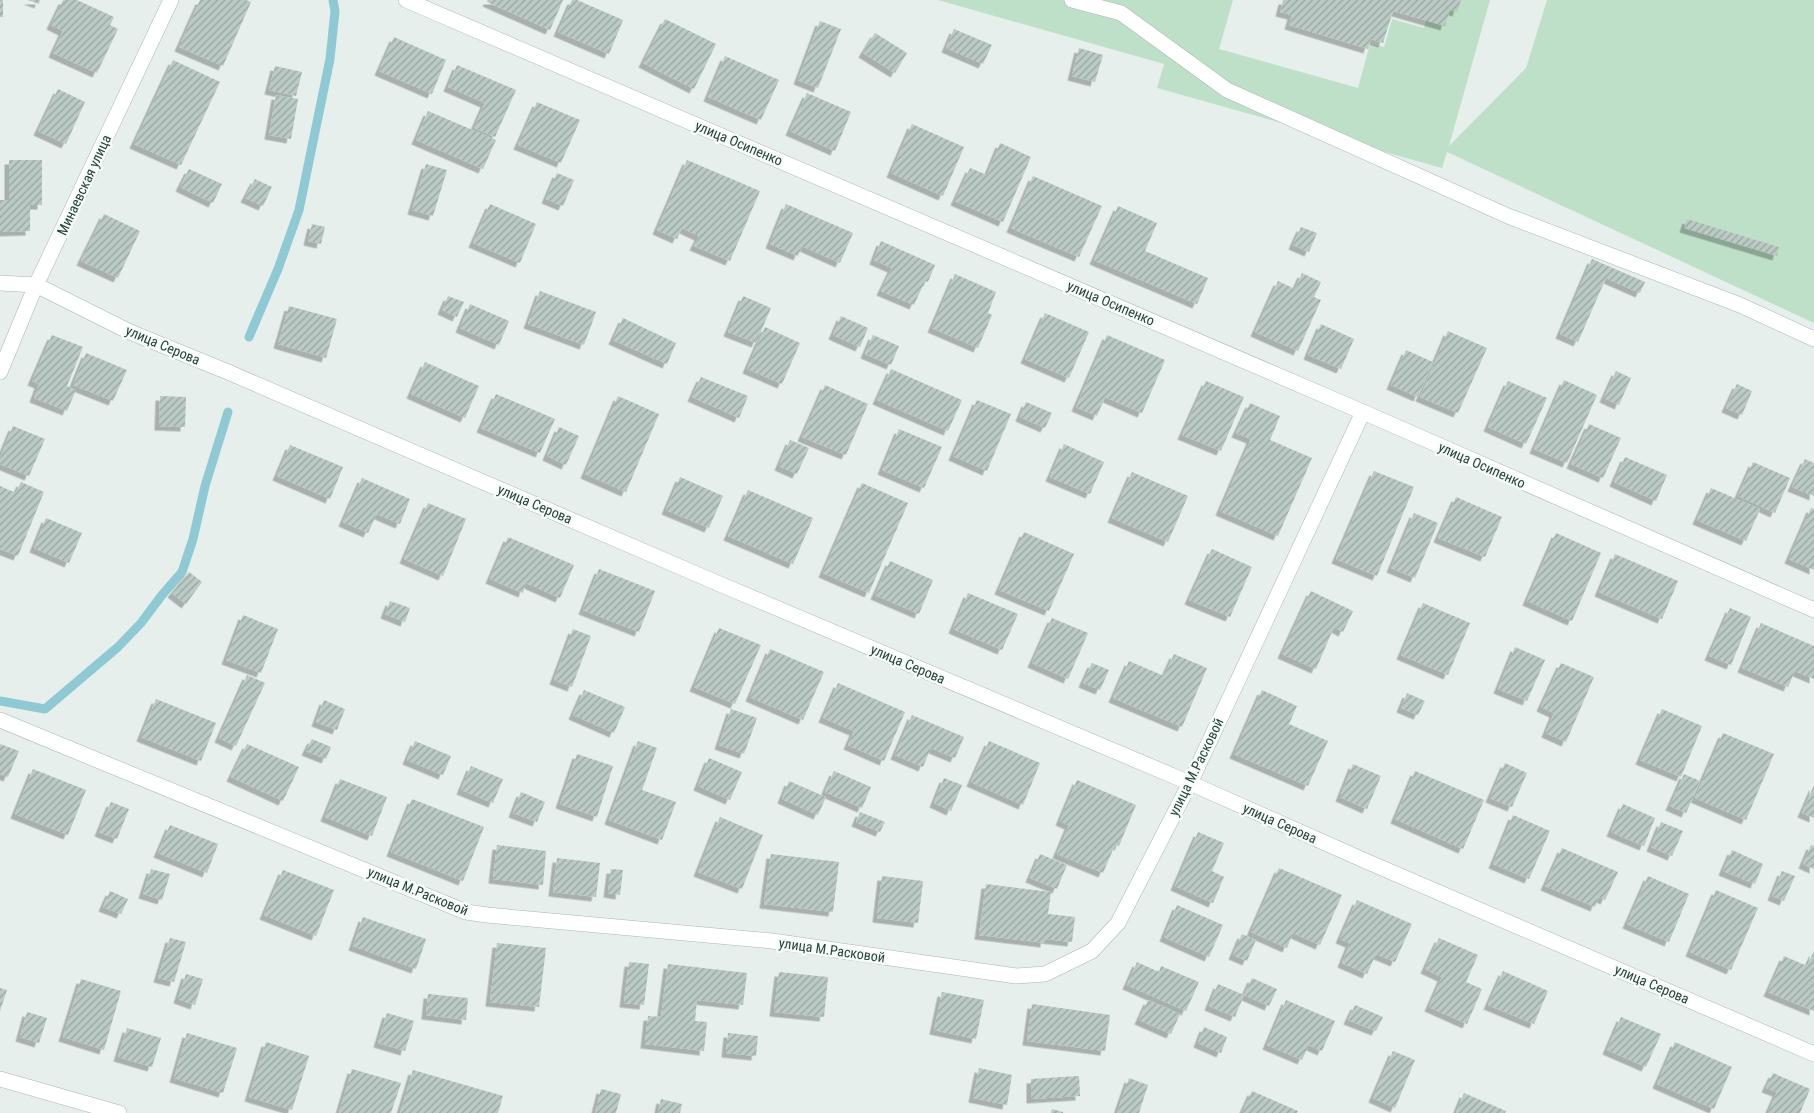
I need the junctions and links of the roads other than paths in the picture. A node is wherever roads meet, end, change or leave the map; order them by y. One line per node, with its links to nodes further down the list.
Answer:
1 (171, 0): 5 (street, Минаевская улица)
2 (406, 0): 8 (street, улица Осипенко)
3 (1072, 0): 6 (street)
4 (0, 284): 5 (street, улица Серова)
5 (36, 285): 7 (street, Минаевская улица); 11 (street, улица Серова)
6 (1814, 338)
7 (0, 372)
8 (1363, 412): 9 (street, улица Осипенко); 11 (street, улица М.Расковой)
9 (1814, 610)
10 (0, 720): 11 (street, улица М.Расковой)
11 (1190, 783): 12 (street, улица Серова)
12 (1814, 1054)
13 (0, 1079): 14 (street)
14 (119, 1113)

